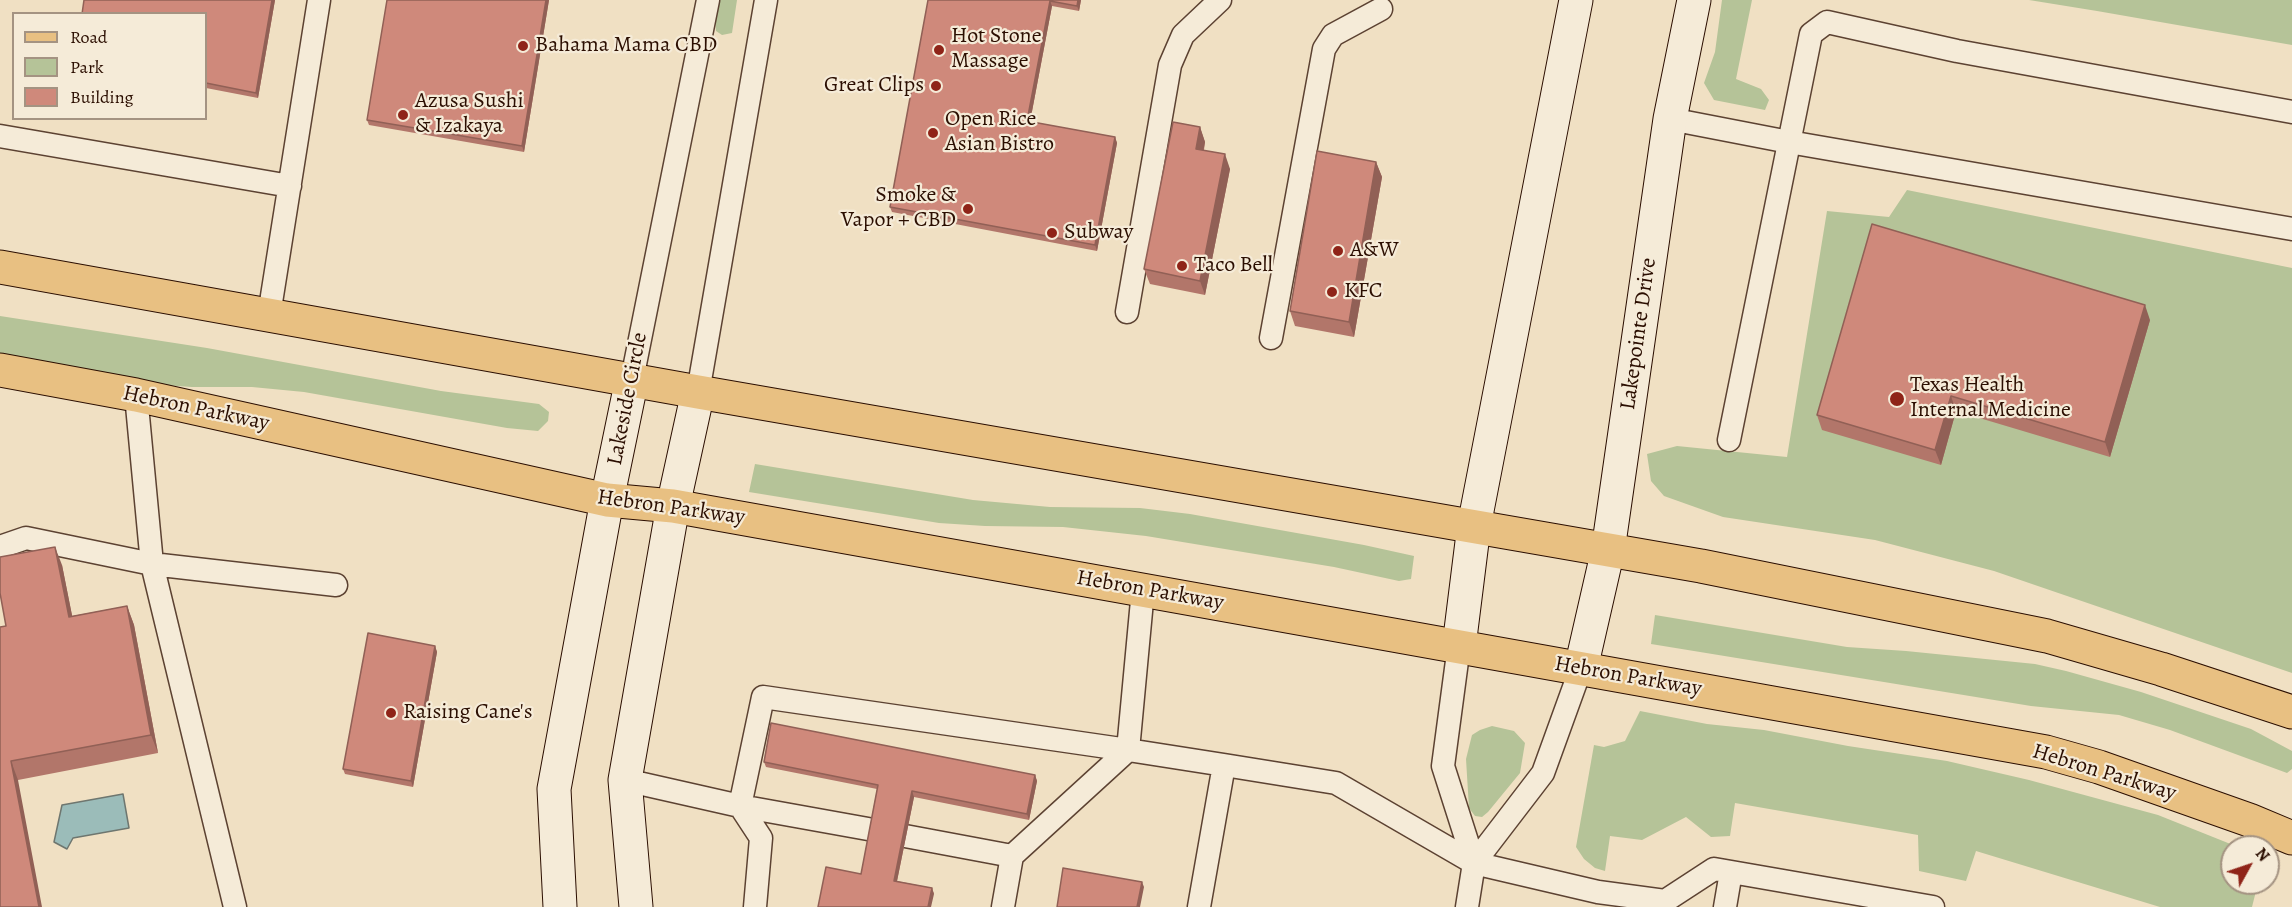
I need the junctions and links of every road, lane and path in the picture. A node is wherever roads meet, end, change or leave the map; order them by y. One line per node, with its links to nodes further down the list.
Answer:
1 (319, 0): 12 (lane)
2 (708, 0): 19 (lane, Lakeside Circle)
3 (766, 0): 20 (lane)
4 (1220, 0): 15 (lane)
5 (1576, 0): 25 (main road)
6 (1694, 0): 9 (main road, Lakepointe Drive)
7 (1381, 9): 17 (lane)
8 (2292, 112): 11 (lane)
9 (1670, 119): 11 (lane); 27 (main road, Lakepointe Drive)
10 (0, 136): 12 (lane)
11 (1789, 142): 13 (lane); 22 (lane)
12 (290, 186): 16 (lane)
13 (2292, 228)
14 (0, 267): 16 (main road)
15 (1127, 312)
16 (269, 315): 19 (main road)
17 (1272, 338)
18 (0, 370): 21 (main road, Hebron Parkway)
19 (632, 379): 20 (main road); 23 (main road, Lakeside Circle)
20 (699, 392): 24 (main road); 25 (main road)
21 (136, 395): 23 (main road, Hebron Parkway); 28 (lane)
22 (1729, 440)
23 (607, 500): 24 (main road, Hebron Parkway); 47 (main road, Lakeside Circle)
24 (673, 506): 30 (main road, Hebron Parkway); 36 (main road)
25 (1474, 526): 27 (main road); 31 (main road)
26 (0, 548): 28 (lane)
27 (1608, 550): 32 (main road, Lakepointe Drive); 33 (main road)
28 (152, 564): 29 (lane); 46 (lane)
29 (336, 585)
30 (1143, 590): 31 (main road, Hebron Parkway); 34 (lane)
31 (1459, 646): 32 (main road, Hebron Parkway); 42 (lane)
32 (1581, 668): 40 (main road, Hebron Parkway); 42 (lane)
33 (2292, 712)
34 (1128, 750): 35 (lane); 37 (lane); 41 (lane)
35 (1224, 765): 42 (lane); 51 (lane)
36 (625, 780): 37 (lane); 48 (main road)
37 (740, 806): 38 (lane); 49 (lane)
38 (868, 829)
39 (905, 836): 41 (lane)
40 (2292, 838)
41 (1012, 856): 50 (lane)
42 (1474, 863): 44 (lane); 52 (lane)
43 (1731, 872): 44 (lane); 45 (lane); 53 (lane)
44 (1673, 901)
45 (1904, 904): 54 (lane)
46 (228, 905)
47 (560, 907)
48 (636, 907)
49 (755, 907)
50 (1003, 907)
51 (1199, 907)
52 (1467, 907)
53 (1725, 907)
54 (1933, 907)

